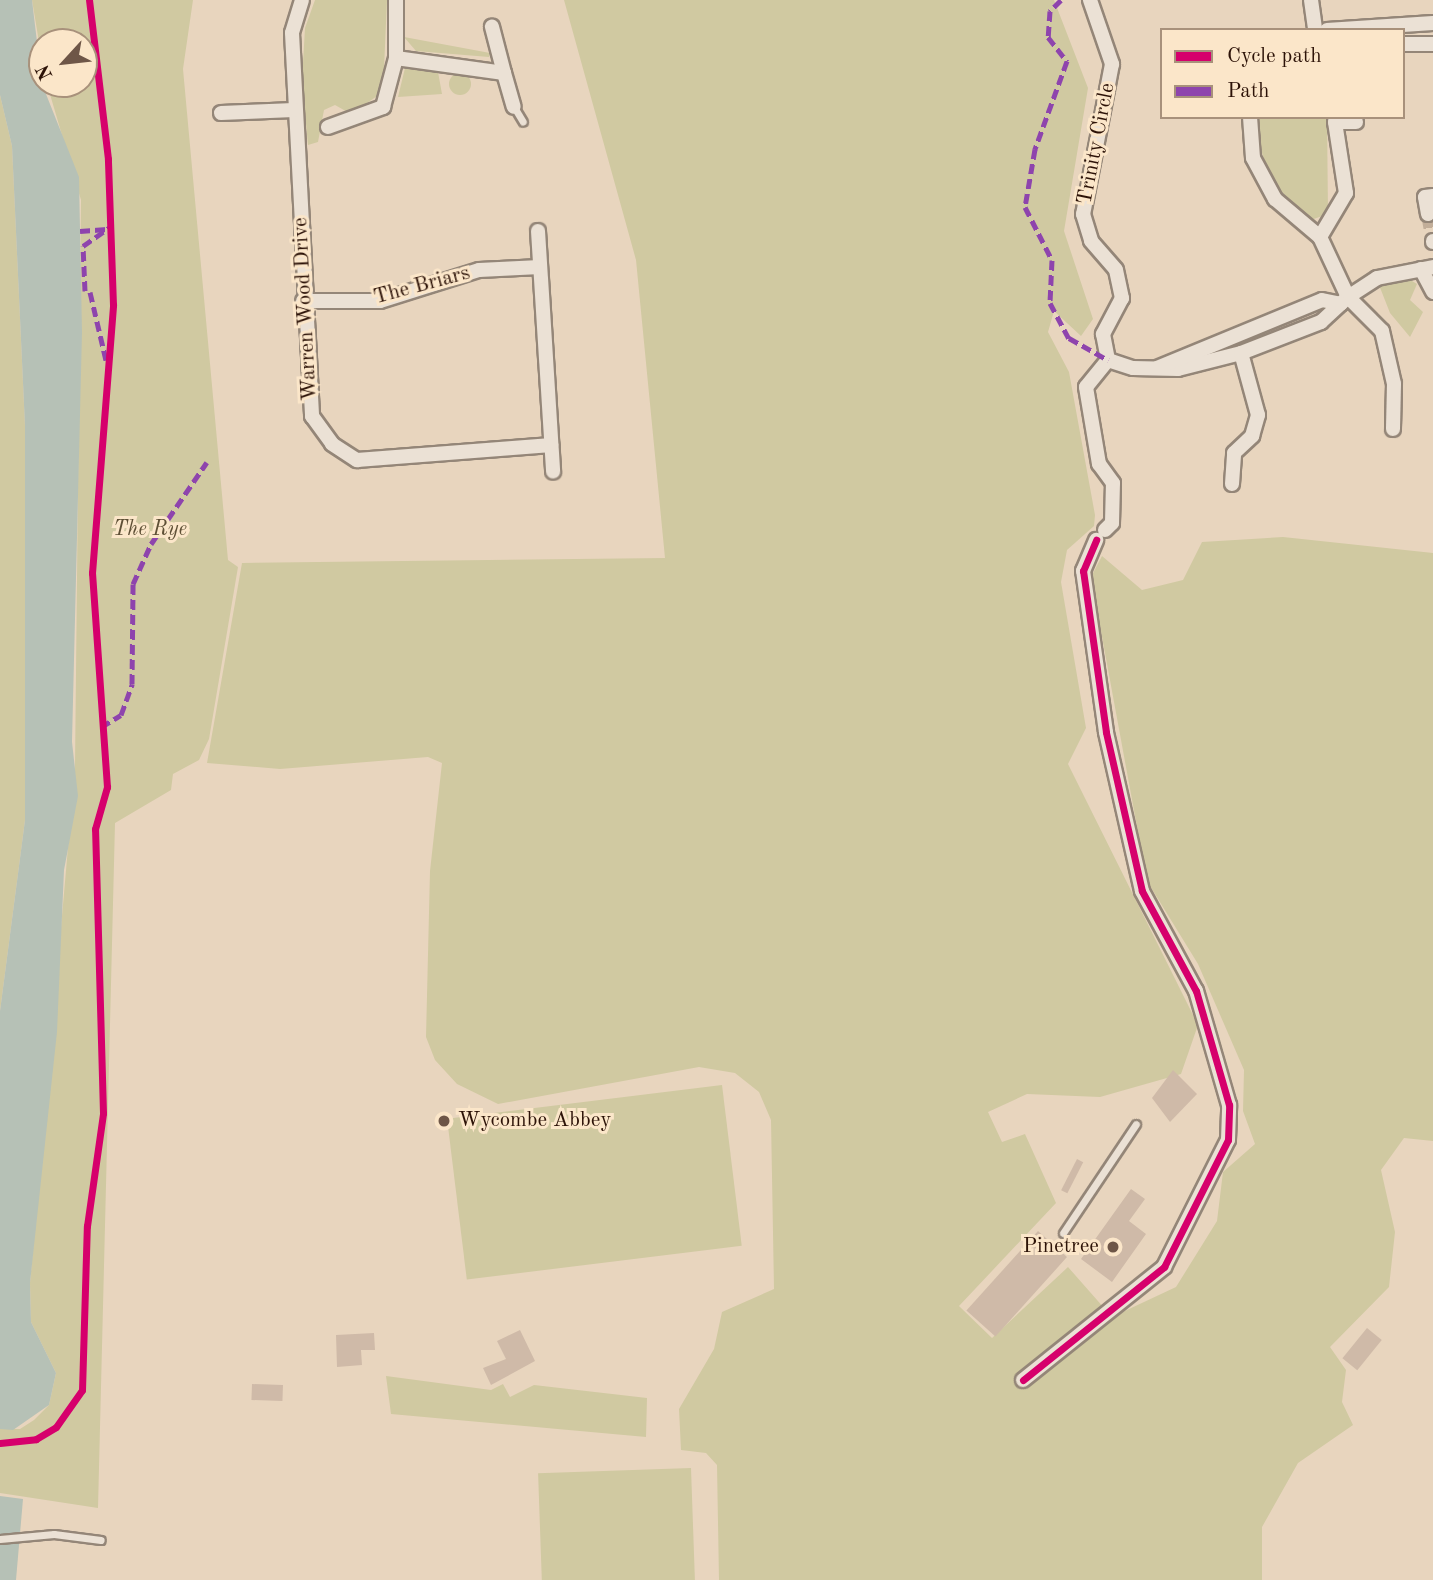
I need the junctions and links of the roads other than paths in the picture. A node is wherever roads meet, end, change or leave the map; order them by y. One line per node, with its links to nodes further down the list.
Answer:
1 (302, 0): 14 (street, Warren Wood Drive)
2 (396, 0): 11 (street)
3 (1090, 0): 30 (street, Trinity Circle)
4 (1311, 0): 7 (street)
5 (1433, 23): 8 (street)
6 (492, 27): 12 (street)
7 (1316, 28)
8 (1336, 28)
9 (1405, 44): 10 (street)
10 (1433, 44)
11 (396, 58): 12 (street); 19 (street)
12 (504, 73): 13 (street)
13 (514, 107): 17 (lane)
14 (294, 110): 15 (street); 28 (street, Warren Wood Drive)
15 (221, 113)
16 (1250, 119): 23 (street)
17 (523, 122)
18 (1356, 122): 23 (street)
19 (328, 127)
20 (1433, 196): 21 (street)
21 (1428, 214)
22 (538, 231): 24 (street)
23 (1320, 237): 27 (street)
24 (540, 267): 28 (street, The Briars); 33 (street)
25 (1427, 268): 26 (street); 27 (street)
26 (1433, 292)
27 (1344, 300): 29 (street); 31 (street); 32 (street)
28 (303, 301): 33 (street, Warren Wood Drive)
29 (1241, 353): 31 (street); 35 (street)
30 (1108, 360): 31 (street); 38 (street)
31 (1156, 368)
32 (1393, 429)
33 (551, 445): 34 (street)
34 (553, 472)
35 (1232, 484)
36 (1136, 1124): 37 (lane)
37 (1063, 1233)
38 (1023, 1380)
39 (0, 1539): 40 (lane)
40 (101, 1540)

